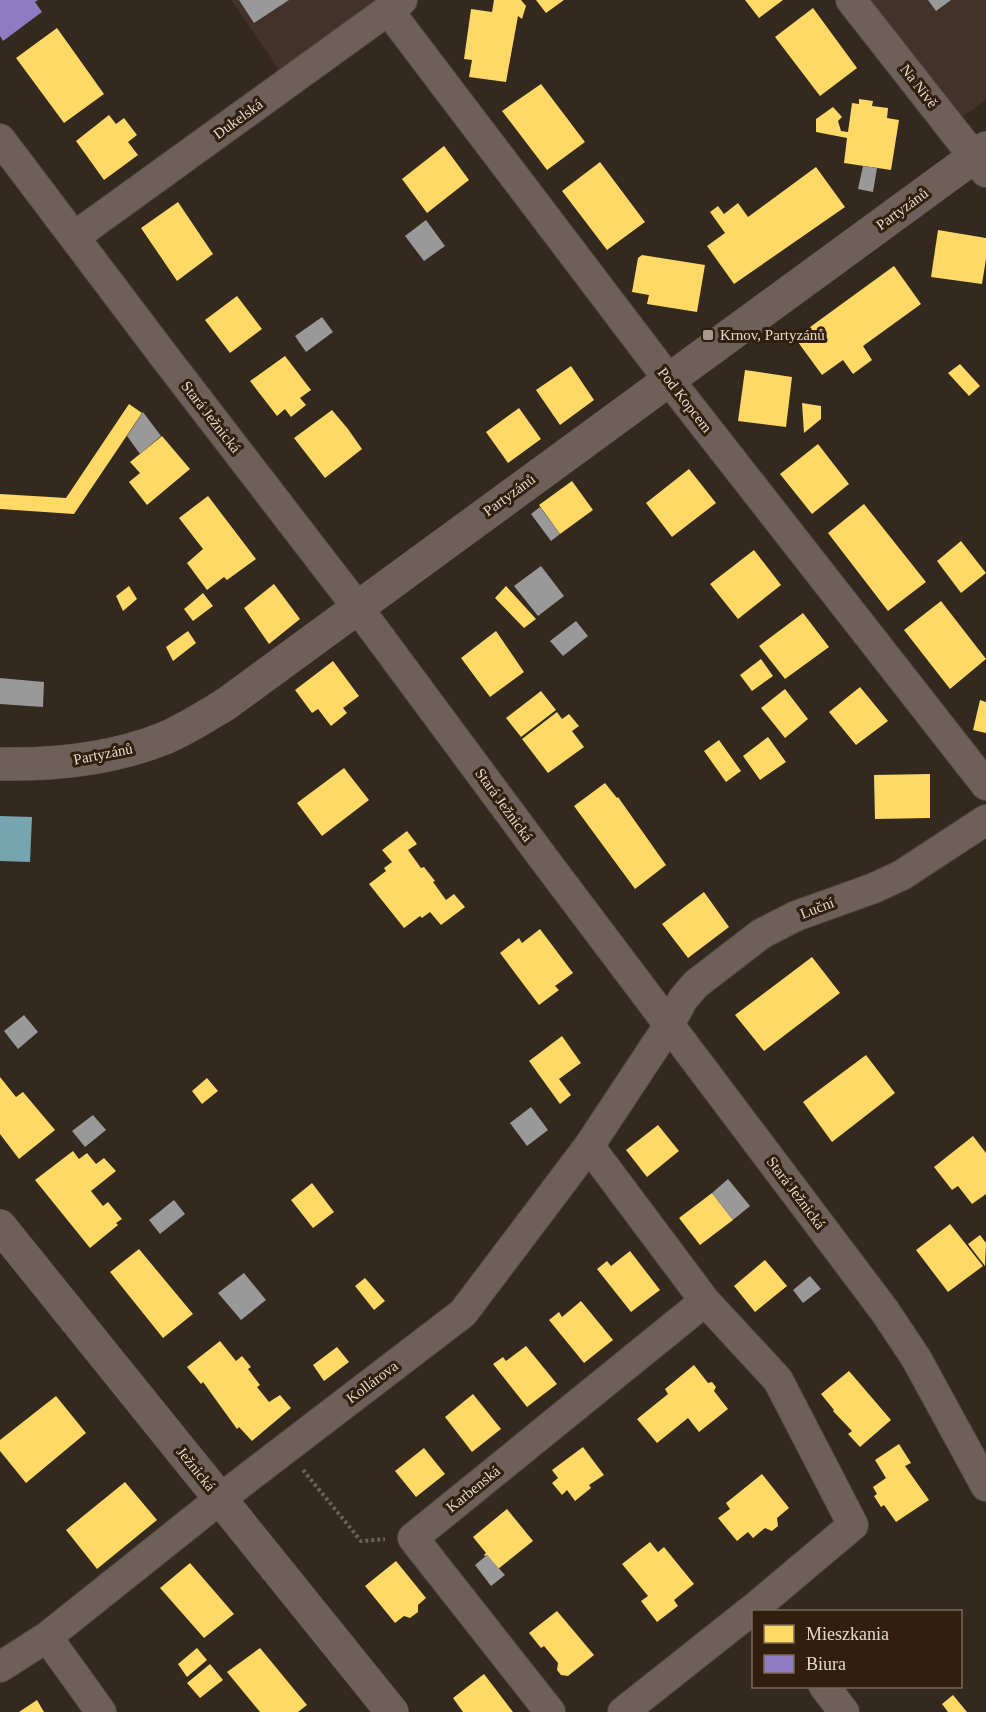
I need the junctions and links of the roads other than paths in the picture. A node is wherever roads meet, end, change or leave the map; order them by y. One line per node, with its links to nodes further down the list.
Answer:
1 (851, 0): 4 (street, Na Nivě)
2 (395, 5): 5 (street, Dukelská); 6 (street, Pod Kopcem)
3 (0, 139): 5 (street, Stará Ježnická)
4 (982, 159): 6 (street, Partyzánů)
5 (74, 237): 7 (street, Stará Ježnická)
6 (669, 380): 7 (street, Partyzánů); 9 (street, Pod Kopcem)
7 (358, 608): 8 (street, Partyzánů); 11 (street, Stará Ježnická)
8 (0, 764)
9 (986, 785)
10 (986, 820): 11 (street, Luční)
11 (669, 1025): 12 (street, Kollárova); 15 (street, Stará Ježnická)
12 (590, 1146): 14 (street); 16 (street, Kollárova)
13 (0, 1226): 16 (street, Ježnická)
14 (705, 1301): 17 (street); 24 (street, Karbenská)
15 (986, 1486)
16 (220, 1499): 19 (street, Kollárova); 23 (street, Ježnická)
17 (761, 1608)
18 (752, 1615): 25 (street)
19 (47, 1637): 20 (street, Kollárova); 22 (street)
20 (0, 1667)
21 (826, 1688): 26 (street)
22 (101, 1712)
23 (392, 1712)
24 (550, 1712)
25 (623, 1712)
26 (844, 1712)

